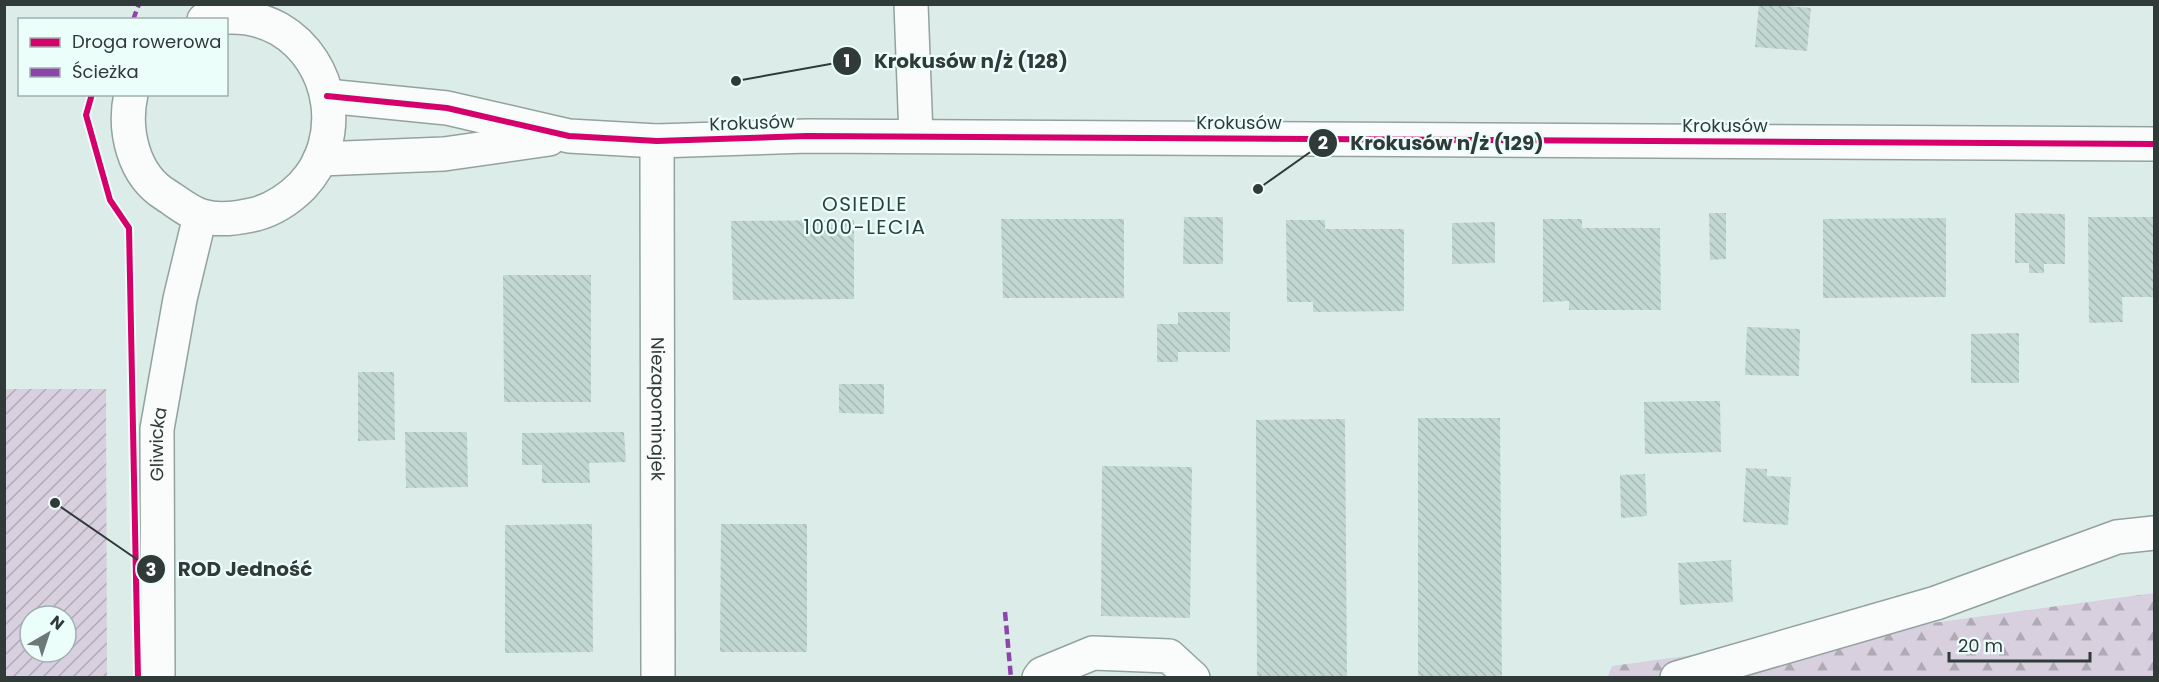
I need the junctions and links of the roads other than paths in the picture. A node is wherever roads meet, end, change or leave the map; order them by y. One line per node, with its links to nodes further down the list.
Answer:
1 (911, 4): 6 (street)
2 (214, 18): 4 (street)
3 (130, 96): 10 (street)
4 (327, 96): 5 (street, Krokusów); 9 (street)
5 (569, 136): 7 (street, Krokusów); 9 (street, Krokusów)
6 (916, 136): 7 (street, Krokusów); 8 (street, Krokusów)
7 (657, 141): 13 (street, Niezapominajek)
8 (2154, 144)
9 (320, 159): 10 (street)
10 (201, 216): 12 (street, Gliwicka)
11 (2154, 533): 16 (street)
12 (158, 678)
13 (658, 678)
14 (1039, 678): 15 (street)
15 (1193, 678)
16 (1677, 678)

